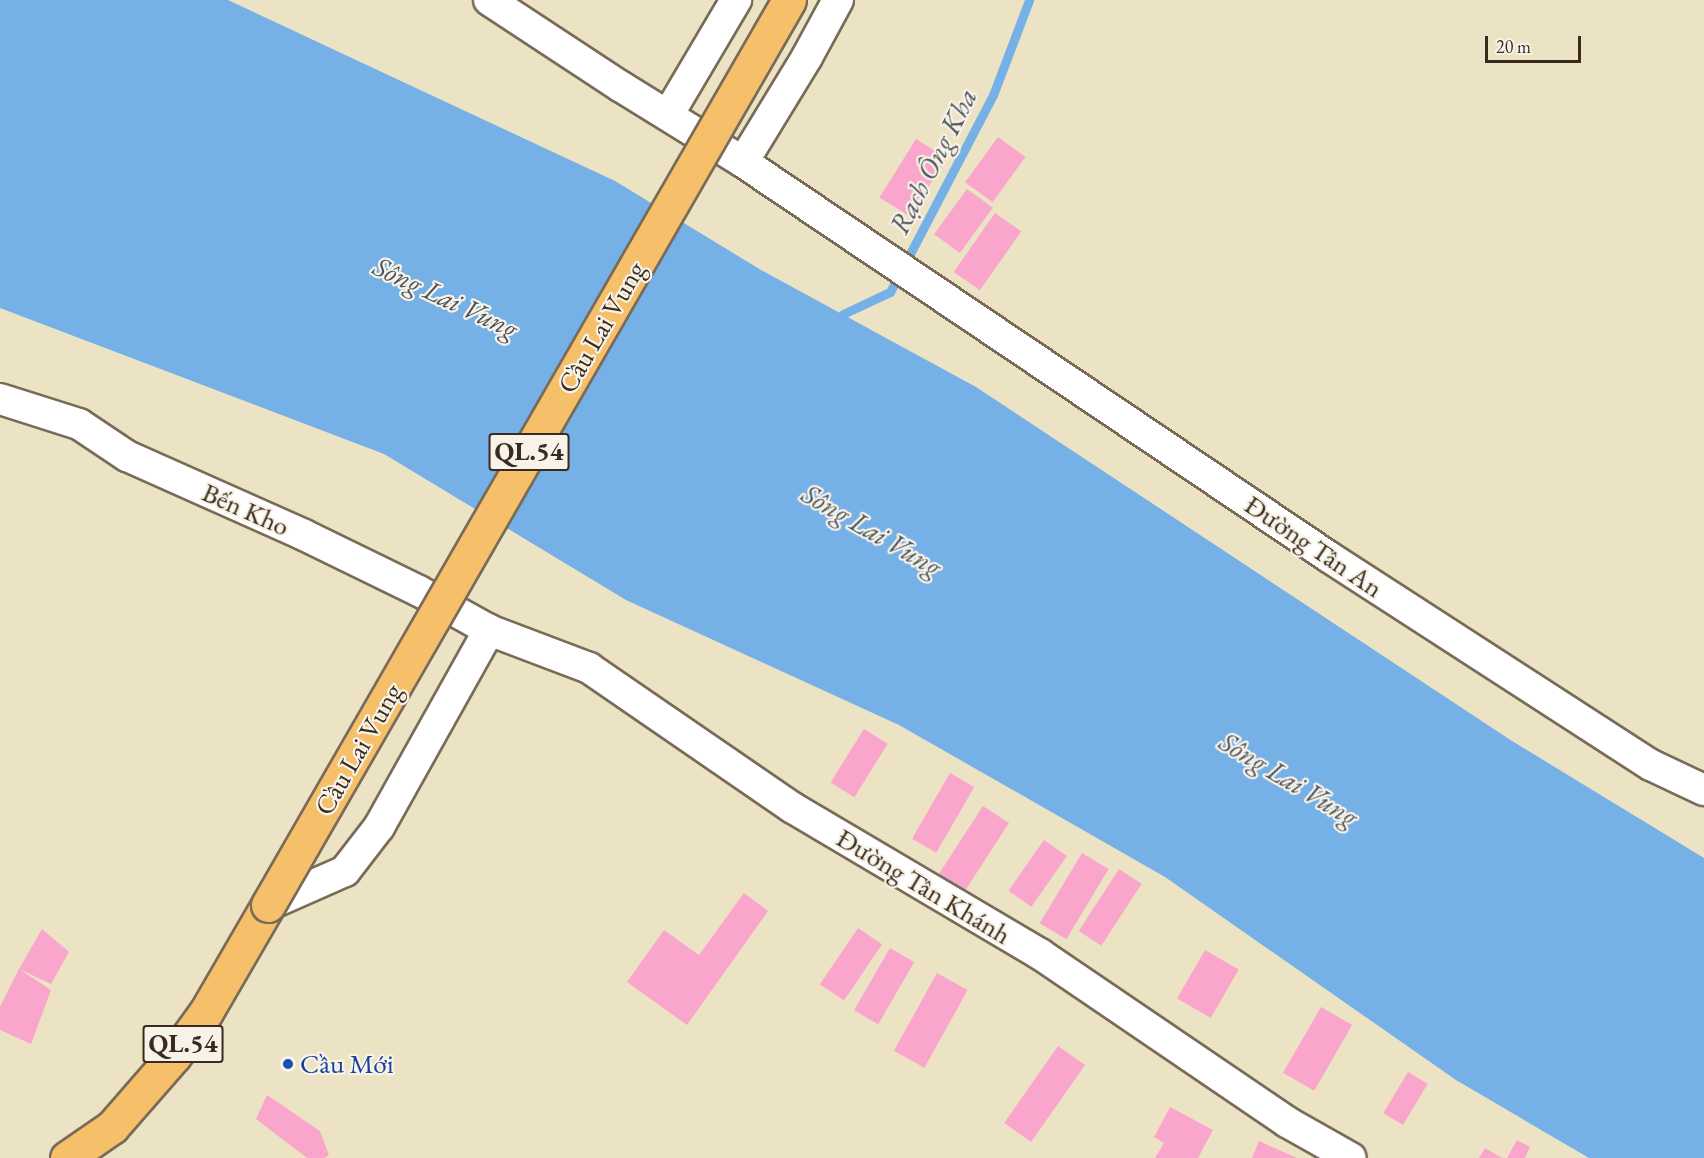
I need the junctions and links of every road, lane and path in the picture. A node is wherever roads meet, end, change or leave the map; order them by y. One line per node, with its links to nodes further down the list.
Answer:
1 (489, 0): 5 (street)
2 (736, 0): 5 (street)
3 (789, 0): 10 (highway, Cầu Lai Vung / QL.54, bridge)
4 (838, 0): 6 (street)
5 (668, 115): 6 (street)
6 (743, 162): 9 (street, Đường Tân An)
7 (0, 399): 8 (street, Bến Kho)
8 (489, 630): 10 (street); 12 (street, Đường Tân Khánh)
9 (1704, 790)
10 (268, 904): 11 (highway, QL.54)
11 (67, 1158)
12 (1351, 1158)

